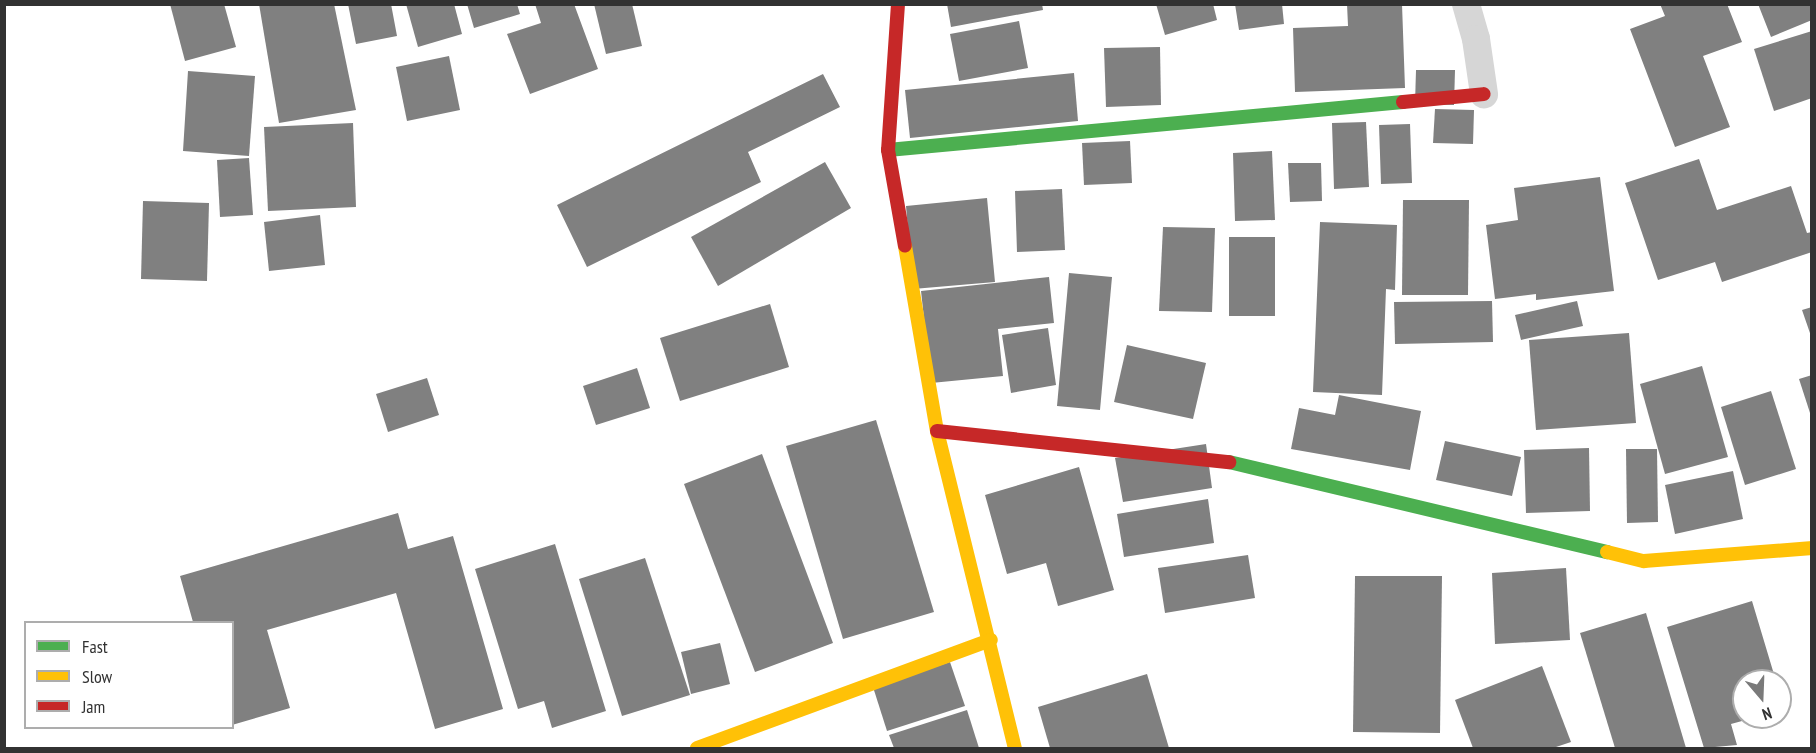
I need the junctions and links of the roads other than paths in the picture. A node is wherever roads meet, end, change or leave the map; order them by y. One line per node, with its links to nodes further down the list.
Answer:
1 (898, 4): 4 (street)
2 (1466, 4): 3 (lane)
3 (1484, 94): 4 (street)
4 (888, 150): 5 (street)
5 (938, 431): 6 (street); 7 (street)
6 (1812, 548)
7 (991, 640): 8 (street); 9 (street)
8 (696, 748)
9 (1014, 748)

